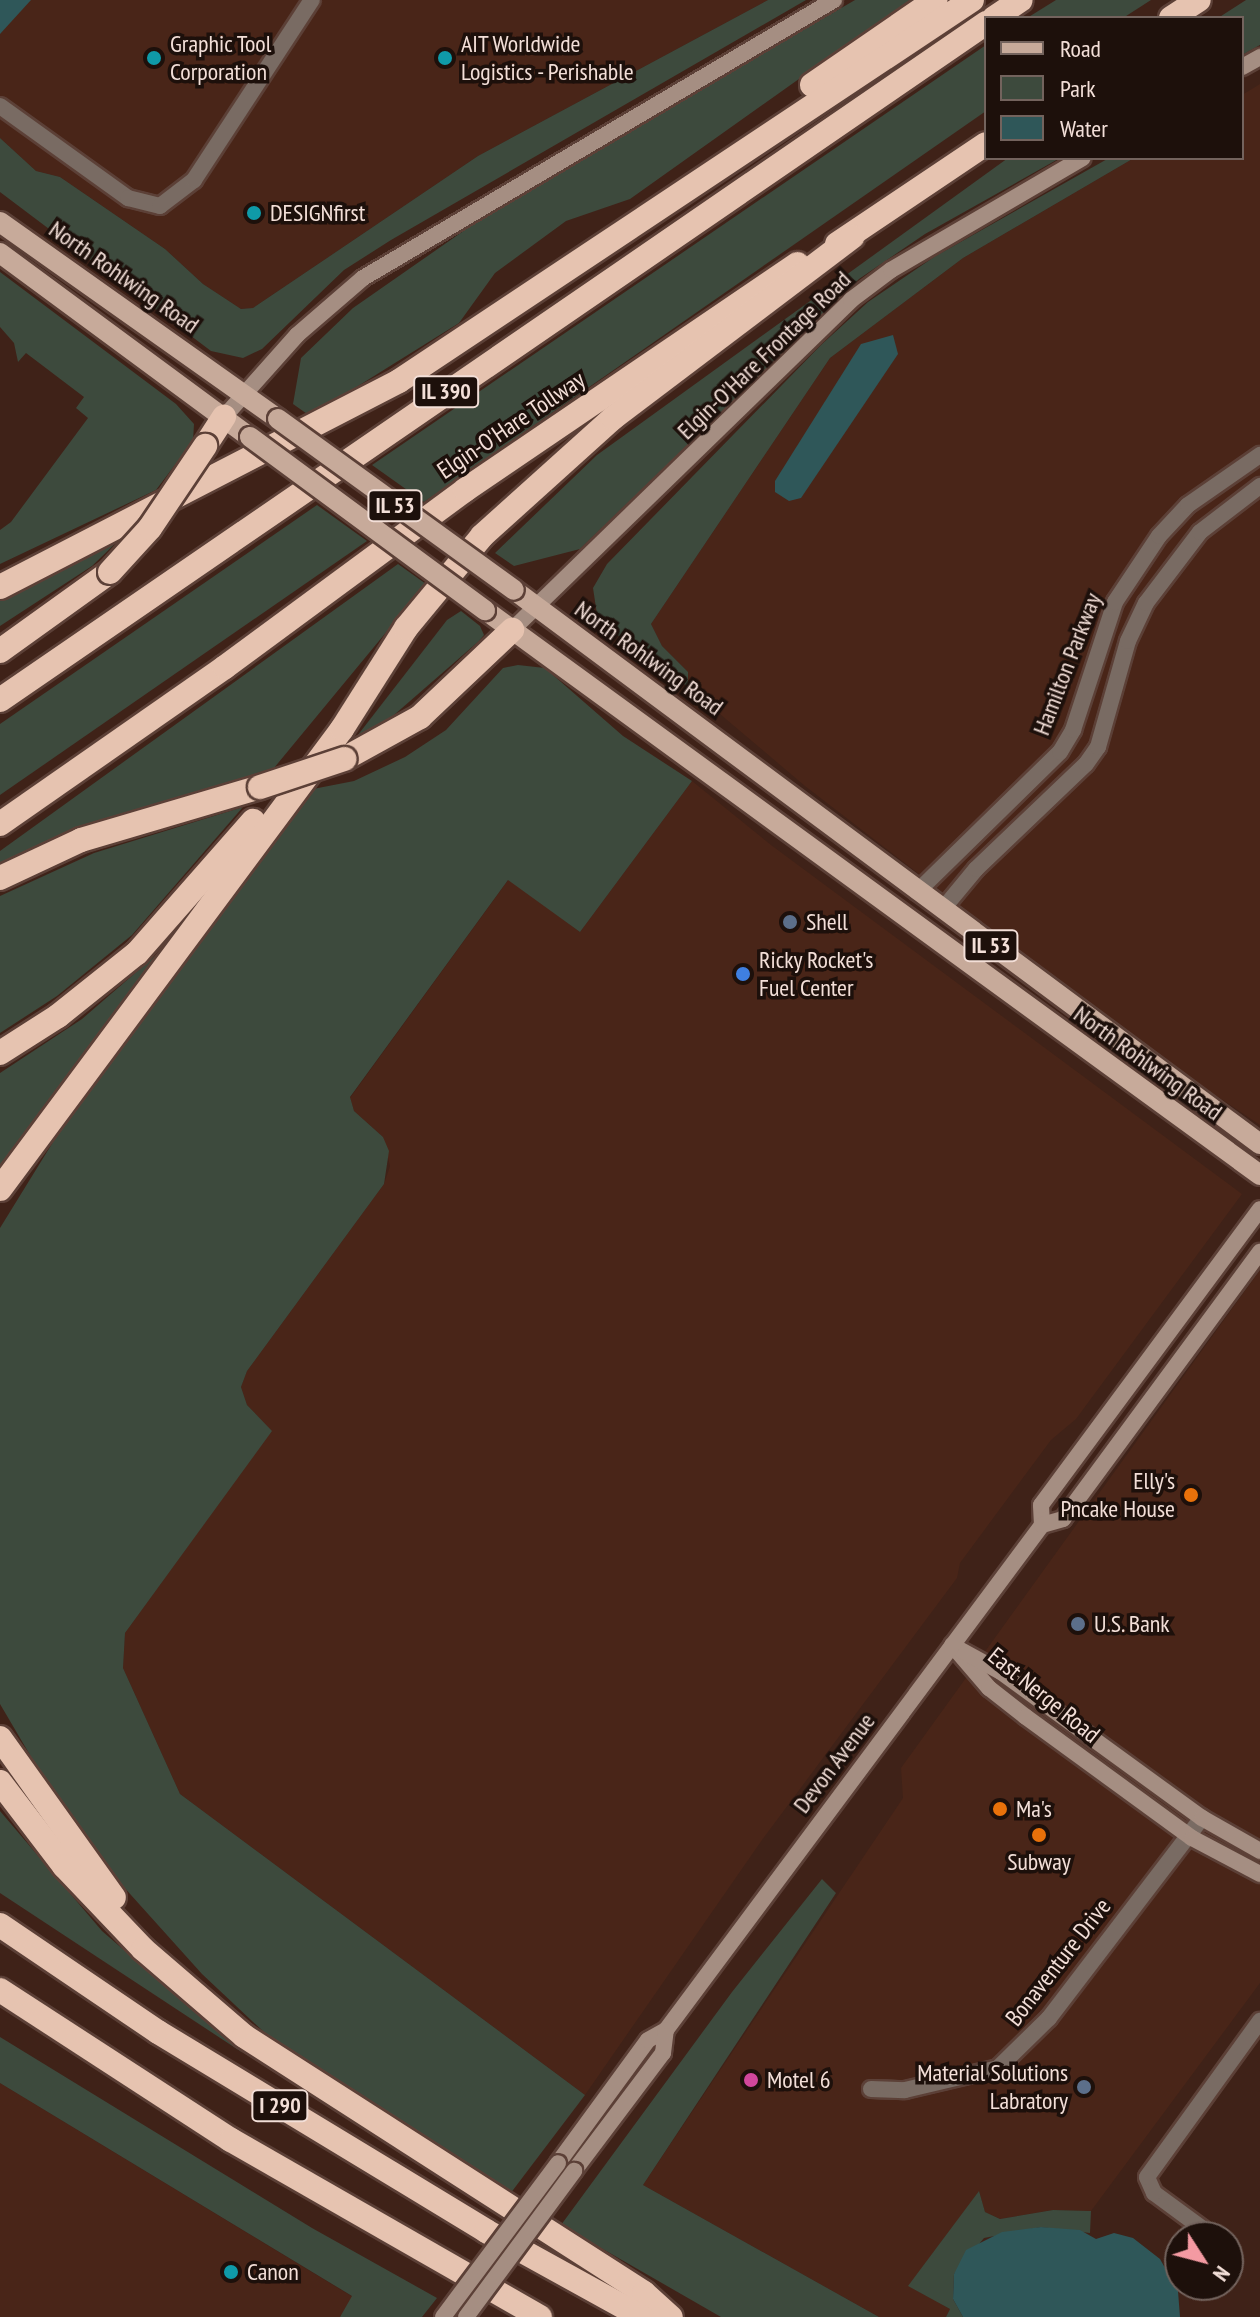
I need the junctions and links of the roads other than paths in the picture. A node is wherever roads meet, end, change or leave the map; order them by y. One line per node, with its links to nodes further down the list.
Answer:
1 (312, 0): 10 (street)
2 (834, 0): 17 (main road)
3 (935, 0): 13 (highway)
4 (972, 0): 13 (highway)
5 (1021, 0): 7 (highway)
6 (1199, 0): 8 (highway)
7 (997, 16)
8 (1174, 16)
9 (984, 24): 26 (highway, IL 390)
10 (0, 106)
11 (984, 145): 15 (highway, Elgin-O'Hare Tollway)
12 (1080, 160): 22 (main road, Elgin-O'Hare Frontage Road)
13 (676, 193): 21 (highway)
14 (0, 222): 17 (main road, North Rohlwing Road / IL 53)
15 (852, 237): 24 (highway); 27 (highway, Elgin-O'Hare Tollway)
16 (0, 253): 18 (main road, North Rohlwing Road / IL 53)
17 (244, 393): 18 (main road); 22 (main road, North Rohlwing Road / IL 53, bridge)
18 (224, 417): 23 (main road, North Rohlwing Road / IL 53, bridge); 25 (highway, bridge)
19 (1260, 455): 30 (street, Hamilton Parkway)
20 (1260, 486): 31 (street, Hamilton Parkway)
21 (0, 587)
22 (536, 606): 23 (main road, Elgin-O'Hare Frontage Road); 30 (main road, North Rohlwing Road / IL 53)
23 (512, 630): 28 (main road, North Rohlwing Road / IL 53); 29 (highway, bridge)
24 (392, 647): 33 (highway); 36 (highway)
25 (0, 651)
26 (0, 700)
27 (0, 824)
28 (788, 834): 30 (main road); 32 (main road, North Rohlwing Road / IL 53)
29 (0, 878)
30 (916, 900): 31 (main road); 32 (main road)
31 (942, 910): 34 (main road, North Rohlwing Road / IL 53)
32 (927, 936): 35 (main road, North Rohlwing Road / IL 53)
33 (0, 1053)
34 (1260, 1144)
35 (1260, 1175)
36 (0, 1189)
37 (1260, 1209): 39 (main road, Devon Avenue)
38 (1260, 1252): 39 (main road, Devon Avenue)
39 (1042, 1525): 40 (main road, Devon Avenue)
40 (952, 1645): 43 (main road, East Nerge Road); 44 (main road, East Nerge Road); 51 (main road, Devon Avenue)
41 (0, 1738): 52 (highway)
42 (0, 1782): 52 (highway)
43 (1202, 1818): 44 (street, Bonaventure Drive); 45 (main road, East Nerge Road)
44 (1188, 1835): 46 (main road, East Nerge Road); 53 (street, Bonaventure Drive)
45 (1260, 1851)
46 (1260, 1874)
47 (0, 1925): 59 (highway, I 290)
48 (0, 1990): 54 (highway, I 290)
49 (0, 2006): 54 (highway)
50 (1260, 2021): 55 (street)
51 (666, 2030): 56 (main road, Devon Avenue, bridge); 57 (main road, Devon Avenue, bridge)
52 (244, 2036): 60 (highway)
53 (871, 2089)
54 (175, 2103): 58 (highway, I 290)
55 (1192, 2221)
56 (443, 2317)
57 (466, 2317)
58 (540, 2317)
59 (642, 2317)
60 (671, 2317)

